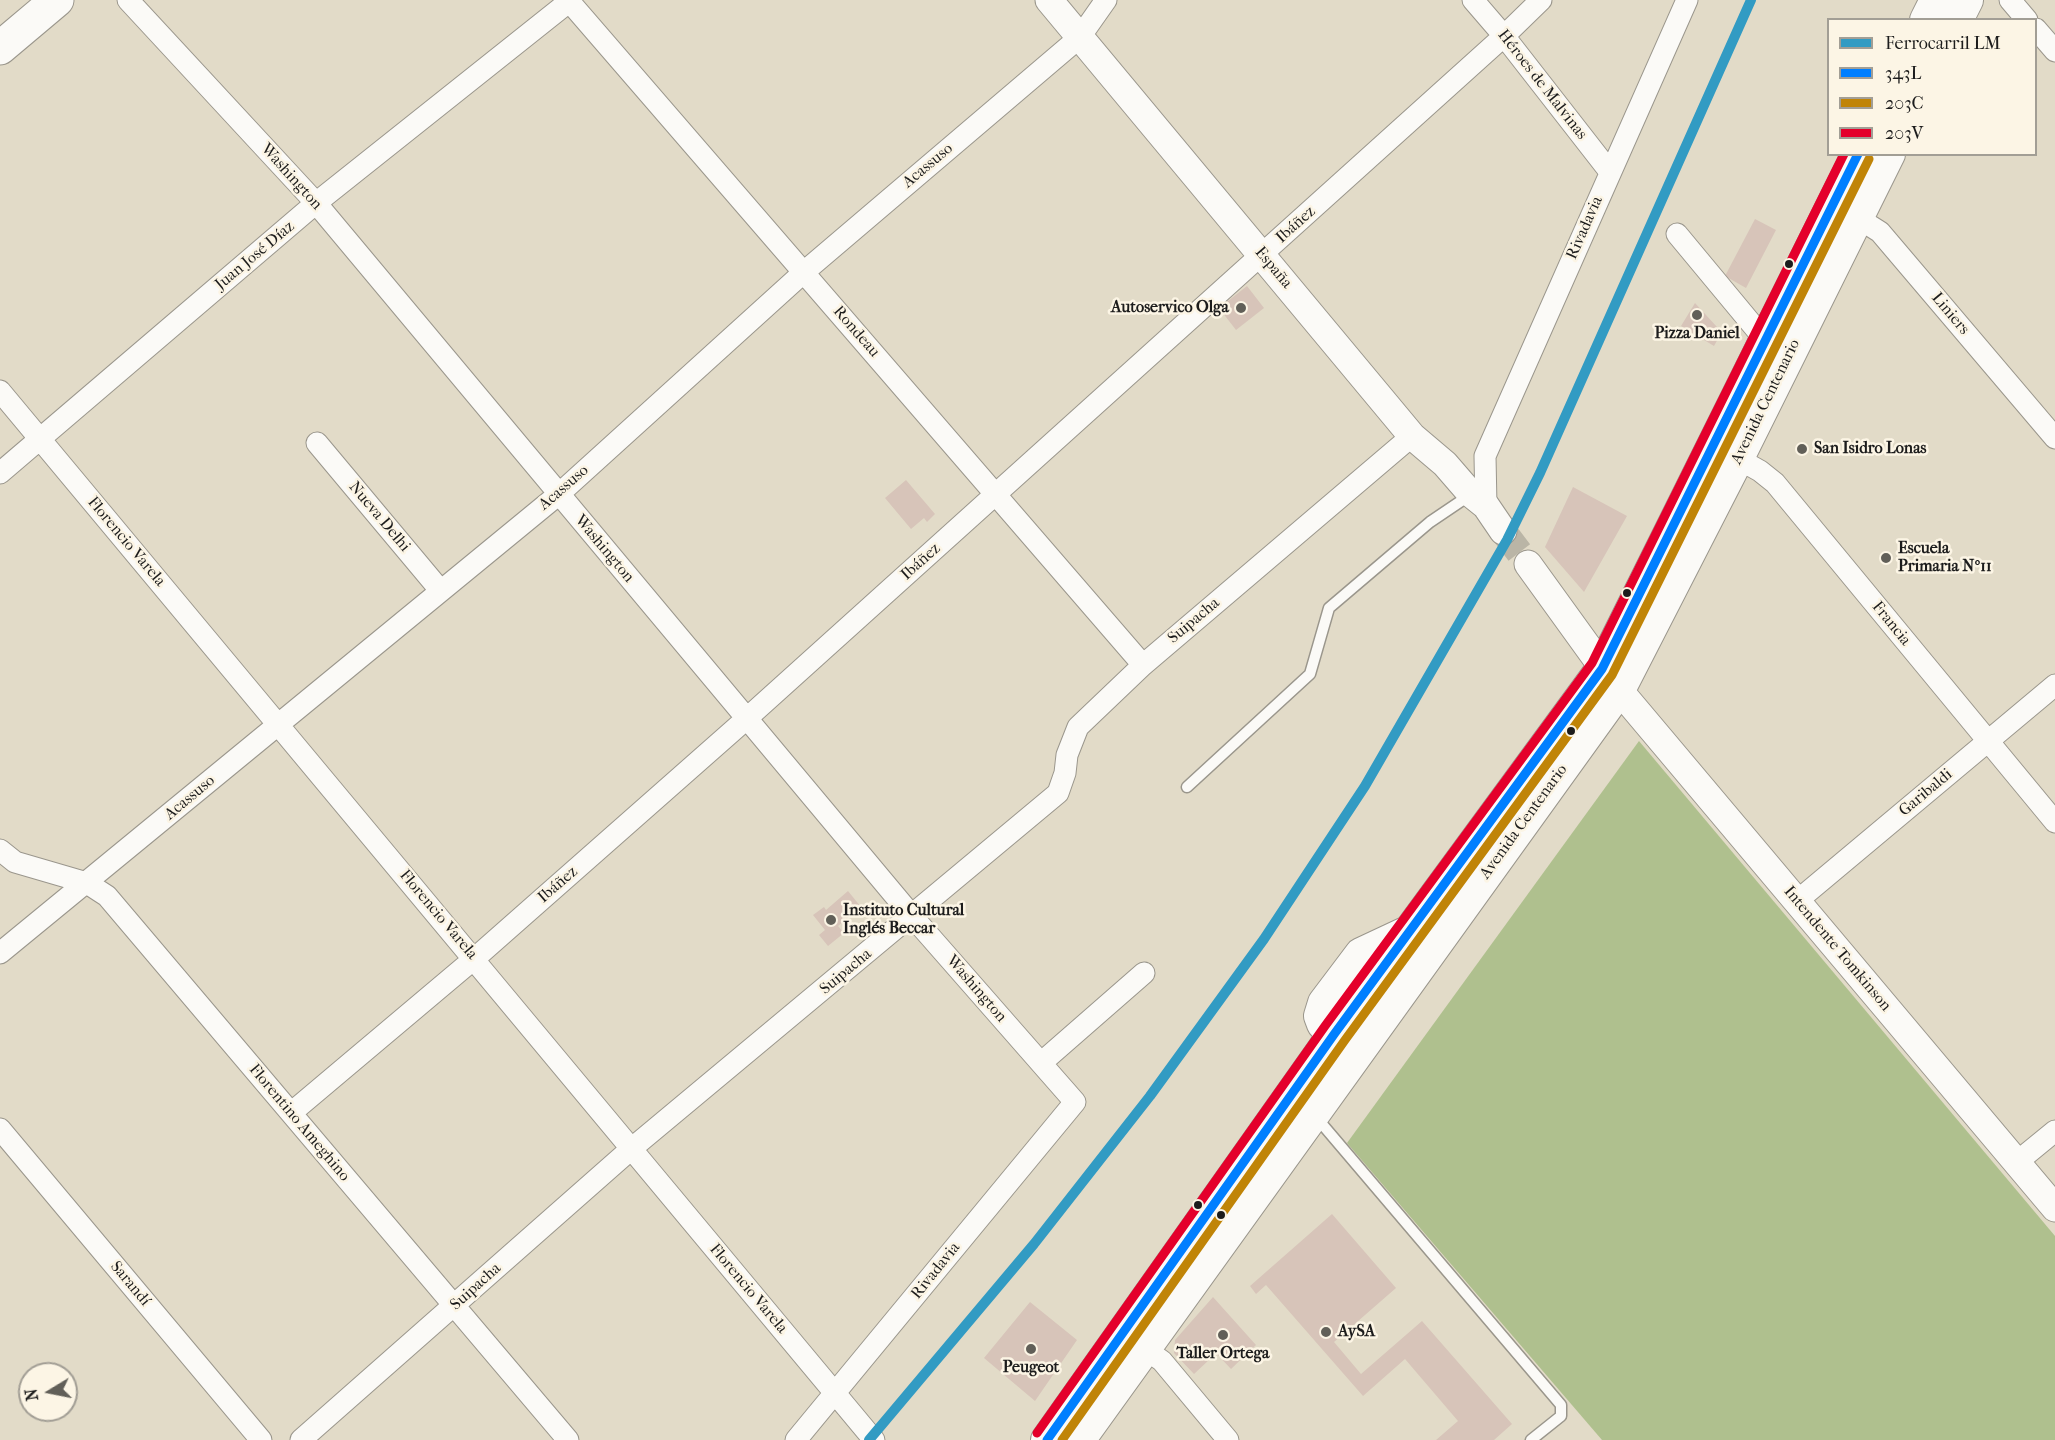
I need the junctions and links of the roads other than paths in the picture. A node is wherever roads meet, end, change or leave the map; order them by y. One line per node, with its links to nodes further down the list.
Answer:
1 (57, 0): 18 (main road)
2 (128, 0): 23 (street, Washington)
3 (569, 0): 23 (street, Juan José Díaz); 27 (street, Rondeau)
4 (1049, 0): 17 (street, España)
5 (1106, 0): 17 (street, Acassuso)
6 (1473, 0): 16 (street, Héroes de Malvinas)
7 (1541, 0): 16 (street, Ibáñez)
8 (1687, 0): 22 (street, Rivadavia)
9 (1936, 0): 12 (main road)
10 (1967, 0): 13 (main road)
11 (2010, 0): 14 (street)
12 (1927, 18)
13 (1959, 18)
14 (2025, 18)
15 (2037, 30): 19 (street)
16 (1504, 36): 22 (street, Héroes de Malvinas); 26 (street, Ibáñez)
17 (1080, 37): 26 (street, España); 27 (street, Acassuso)
18 (0, 48)
19 (2055, 51)
20 (1858, 156): 24 (main road, Avenida Centenario)
21 (1886, 156): 24 (main road, Avenida Centenario)
22 (1610, 172): 35 (street, Rivadavia)
23 (316, 204): 32 (street, Juan José Díaz); 38 (street, Washington)
24 (1845, 210): 28 (main road, Avenida Centenario); 31 (street, Liniers); 34 (main road, Avenida Centenario)
25 (1677, 234): 28 (street)
26 (1262, 255): 30 (street, España); 39 (street, Ibáñez)
27 (804, 272): 38 (street, Acassuso); 39 (street, Rondeau)
28 (1765, 340): 34 (main road, Avenida Centenario)
29 (0, 391): 32 (street, Florencio Varela)
30 (1412, 436): 36 (street, España); 44 (street, Suipacha)
31 (2055, 438)
32 (40, 439): 37 (street, Juan José Díaz); 48 (street, Florencio Varela)
33 (318, 443): 43 (street, Nueva Delhi)
34 (1725, 452): 45 (main road, Avenida Centenario); 49 (street, Francia)
35 (1485, 456): 36 (street); 40 (street, Rivadavia)
36 (1445, 464): 40 (street, España)
37 (0, 473)
38 (559, 494): 43 (street, Acassuso); 47 (street, Washington)
39 (997, 494): 44 (street, Rondeau); 47 (street, Ibáñez)
40 (1479, 500): 41 (street, España); 50 (lane)
41 (1503, 531)
42 (1528, 564): 45 (street)
43 (440, 590): 48 (street, Acassuso)
44 (1143, 665): 55 (street, Suipacha)
45 (1610, 680): 54 (street, Intendente Tomkinson); 59 (main road, Avenida Centenario); 59 (main road, Avenida Centenario)
46 (2055, 685): 49 (street, Garibaldi)
47 (746, 719): 55 (street, Washington); 57 (street, Ibáñez)
48 (279, 725): 53 (street, Acassuso); 57 (street, Florencio Varela)
49 (1987, 741): 51 (street, Francia); 54 (street, Garibaldi)
50 (1187, 787)
51 (2055, 822)
52 (0, 850): 53 (street, Florentino Ameghino)
53 (87, 883): 56 (street, Acassuso); 62 (street, Florentino Ameghino)
54 (1797, 901): 67 (street, Intendente Tomkinson)
55 (912, 916): 60 (street, Washington); 66 (street, Suipacha)
56 (0, 953)
57 (475, 958): 62 (street, Ibáñez); 66 (street, Florencio Varela)
58 (1144, 973): 60 (street)
59 (1347, 1042): 63 (main road, Avenida Centenario); 70 (main road, Avenida Centenario)
60 (1041, 1063): 61 (street, Washington)
61 (1075, 1102): 71 (street, Rivadavia)
62 (291, 1113): 69 (street, Florentino Ameghino)
63 (1314, 1115): 70 (main road, Avenida Centenario); 80 (lane)
64 (0, 1129): 72 (street, Sarandí)
65 (2055, 1131): 67 (street)
66 (631, 1149): 69 (street, Suipacha); 71 (street, Florencio Varela)
67 (2017, 1162): 68 (street, Intendente Tomkinson)
68 (2055, 1208)
69 (455, 1306): 73 (street, Suipacha); 74 (street, Florentino Ameghino)
70 (1133, 1340): 77 (main road, Avenida Centenario); 78 (main road, Avenida Centenario); 79 (street)
71 (835, 1394): 75 (street, Rivadavia); 76 (street, Florencio Varela)
72 (261, 1440)
73 (301, 1440)
74 (568, 1440)
75 (796, 1440)
76 (874, 1440)
77 (1047, 1440)
78 (1079, 1440)
79 (1228, 1440)
80 (1532, 1440)

